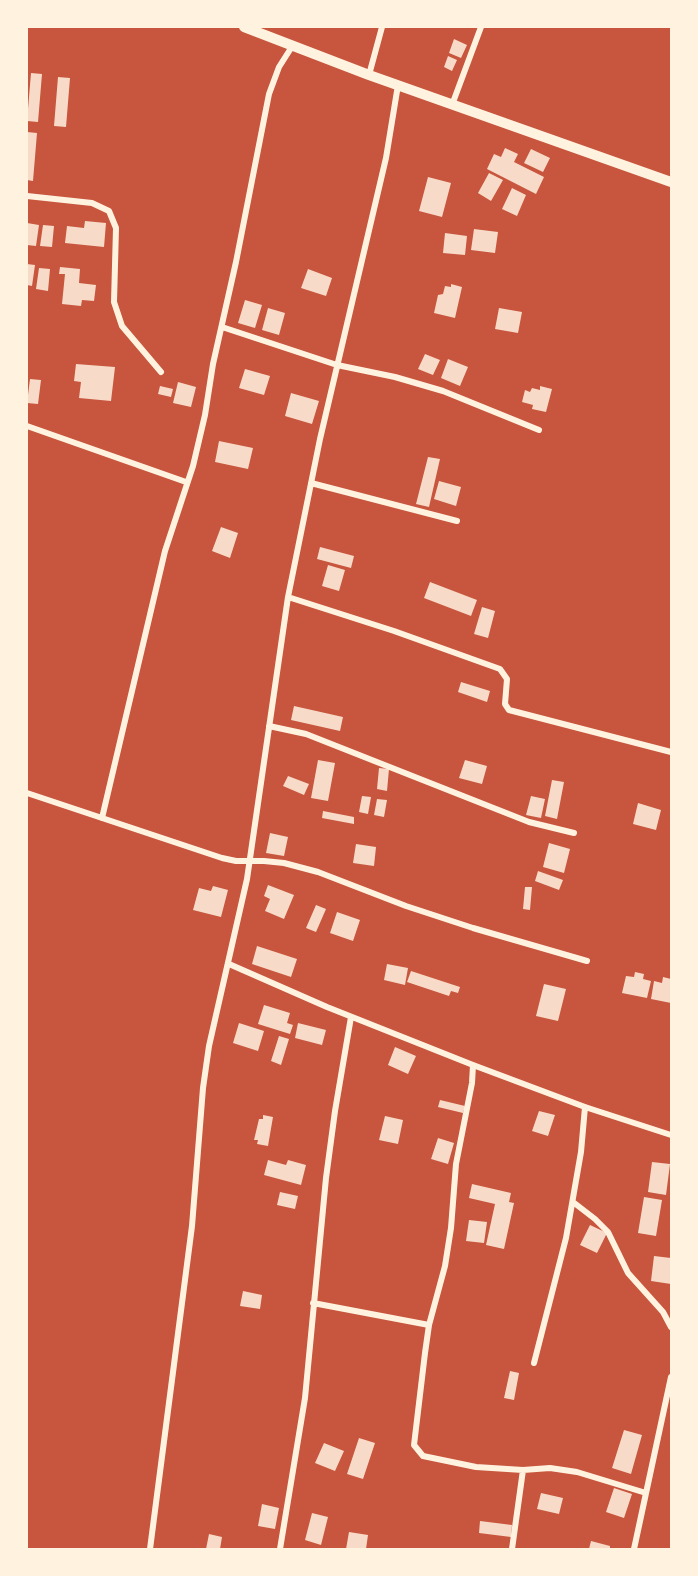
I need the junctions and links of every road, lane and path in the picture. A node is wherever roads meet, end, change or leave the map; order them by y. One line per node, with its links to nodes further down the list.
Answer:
1 (244, 27): 4 (main road)
2 (382, 27): 6 (street)
3 (481, 27): 8 (street)
4 (266, 31): 5 (main road)
5 (293, 45): 6 (main road); 11 (street)
6 (369, 75): 7 (main road)
7 (398, 85): 8 (main road); 12 (street)
8 (452, 105): 9 (main road)
9 (671, 182)
10 (27, 196): 13 (street)
11 (222, 327): 12 (street); 16 (street)
12 (337, 365): 15 (street); 17 (street)
13 (160, 372)
14 (27, 426): 16 (street)
15 (539, 430)
16 (186, 482): 23 (street)
17 (311, 483): 18 (street); 19 (street)
18 (457, 521)
19 (288, 597): 20 (street); 21 (street)
20 (269, 726): 24 (street); 25 (street)
21 (671, 752)
22 (27, 793): 23 (street)
23 (102, 818): 25 (street)
24 (573, 833)
25 (250, 861): 26 (street); 27 (street)
26 (587, 961)
27 (229, 964): 28 (street); 40 (street)
28 (351, 1017): 29 (street); 33 (street)
29 (473, 1065): 30 (street); 34 (street)
30 (585, 1107): 31 (street); 32 (street)
31 (671, 1135)
32 (573, 1202): 35 (street); 36 (street)
33 (313, 1303): 34 (street); 41 (street)
34 (429, 1325): 38 (street)
35 (671, 1327)
36 (534, 1363)
37 (671, 1377): 39 (street)
38 (523, 1470): 39 (street); 42 (street)
39 (646, 1493): 43 (street)
40 (150, 1549)
41 (280, 1549)
42 (512, 1549)
43 (634, 1549)

